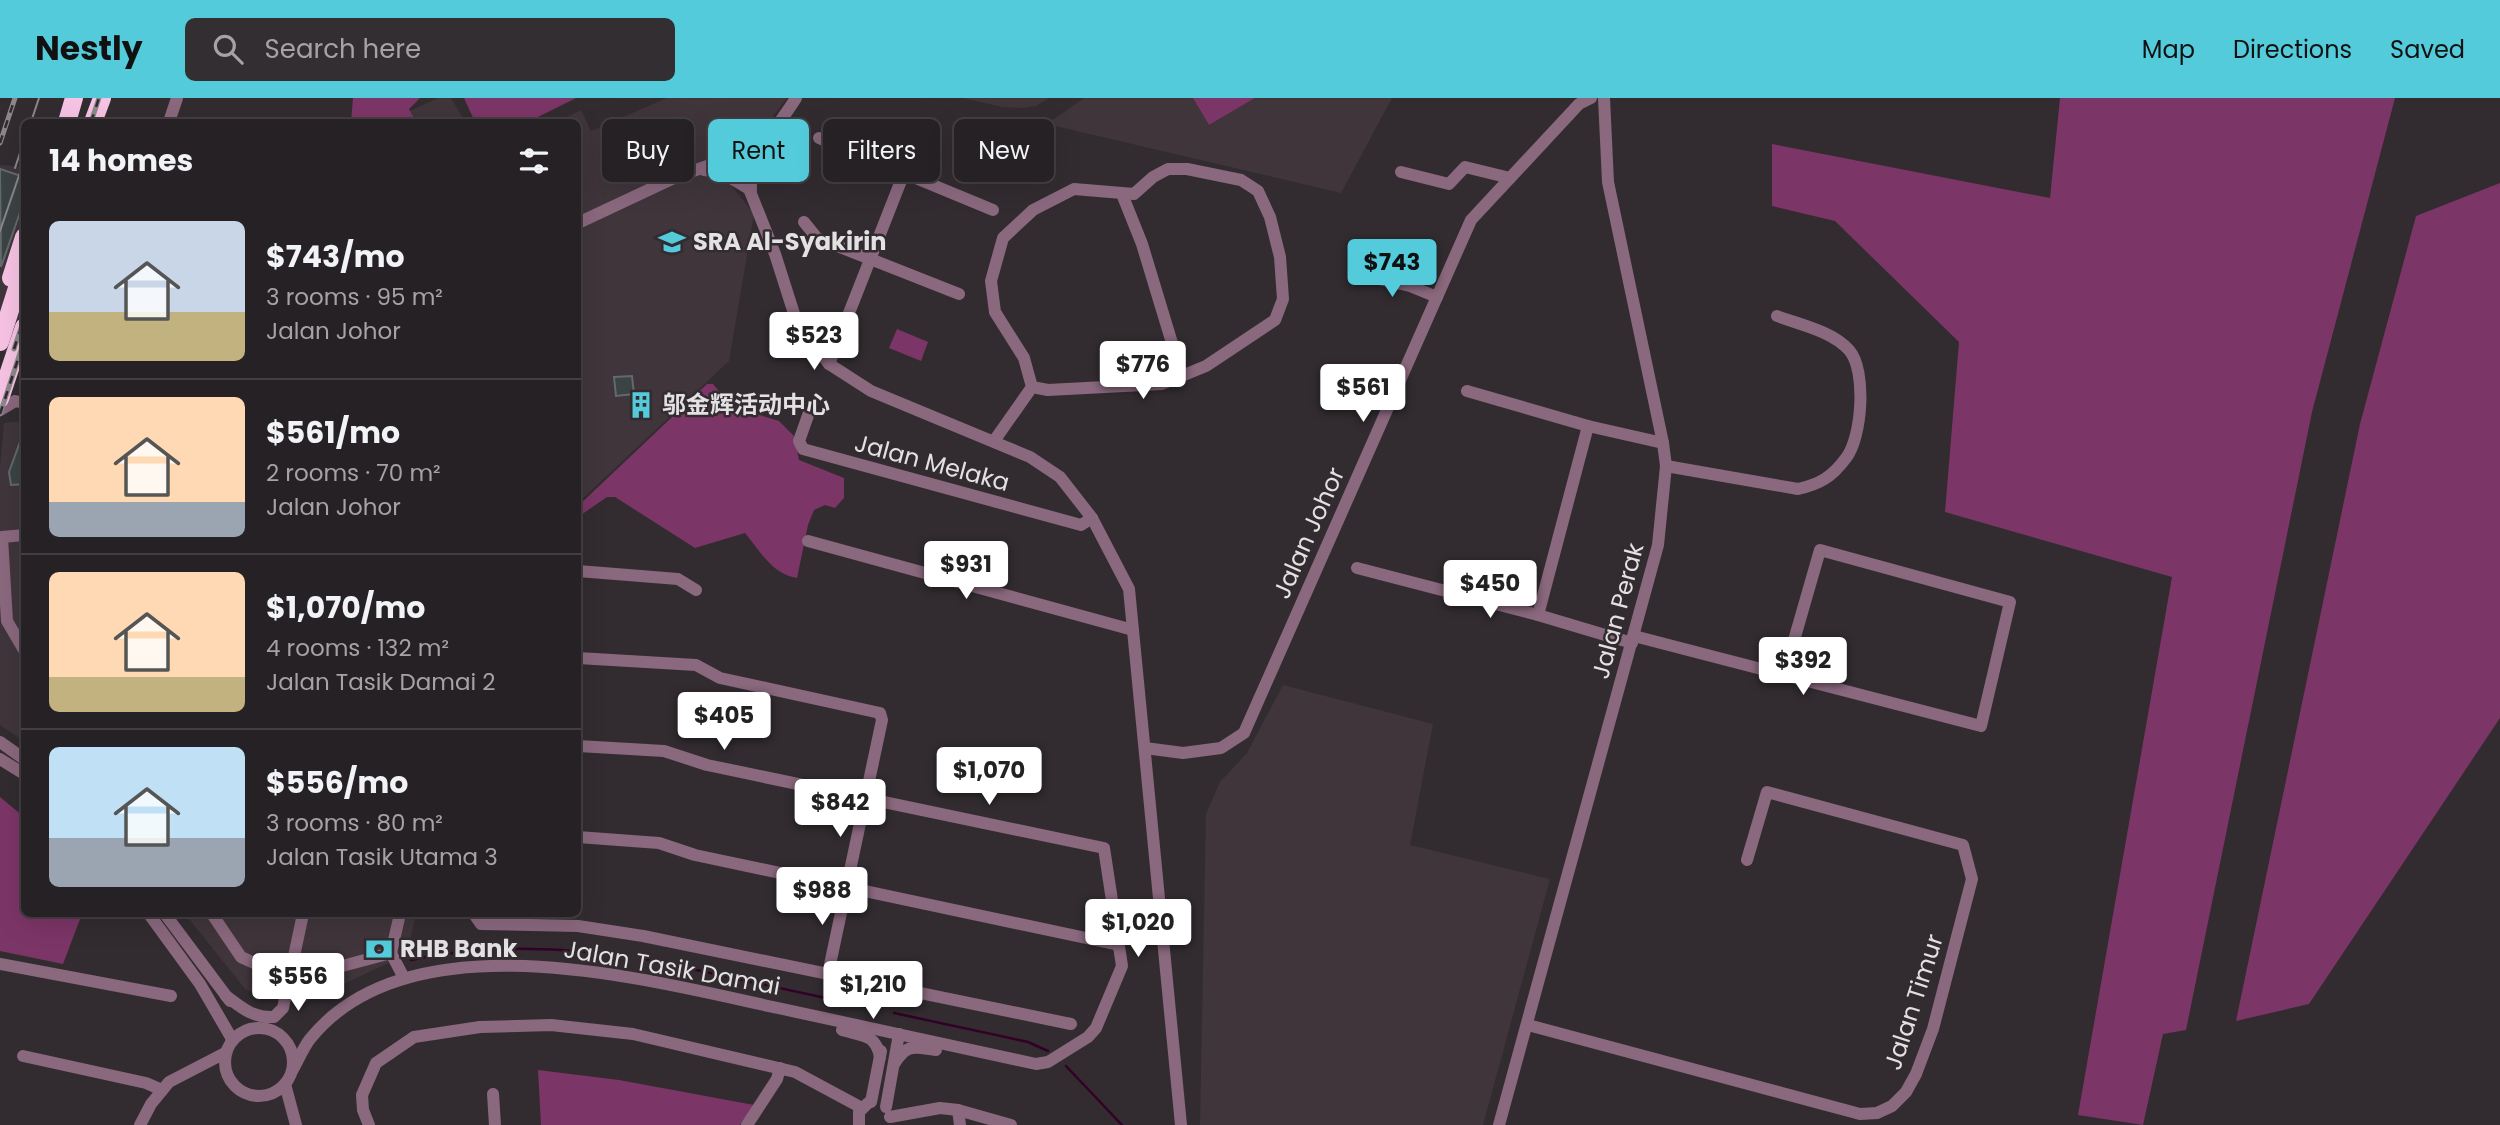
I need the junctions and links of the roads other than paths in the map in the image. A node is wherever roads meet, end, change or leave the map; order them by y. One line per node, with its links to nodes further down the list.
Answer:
1 (102, 98): 6 (highway)
2 (177, 98): 7 (street)
3 (796, 98): 8 (street)
4 (1591, 98): 14 (street, Jalan Johor)
5 (1604, 98): 45 (street, Jalan Perak)
6 (94, 119)
7 (170, 119)
8 (783, 119)
9 (820, 138): 10 (street)
10 (823, 139)
11 (708, 166): 12 (street)
12 (698, 169): 19 (street); 22 (street)
13 (1401, 172): 14 (street)
14 (1510, 178): 29 (street, Jalan Johor)
15 (747, 182): 19 (street)
16 (752, 182): 19 (street)
17 (901, 182): 25 (street)
18 (926, 182): 21 (street)
19 (751, 190): 35 (street)
20 (1122, 194): 36 (street); 36 (street); 37 (street)
21 (993, 210)
22 (581, 222)
23 (804, 222): 25 (street)
24 (21, 246): 30 (highway)
25 (871, 258): 28 (street); 35 (street)
26 (1357, 274): 29 (street)
27 (21, 276): 33 (highway)
28 (959, 294)
29 (1437, 297): 61 (street, Jalan Johor)
30 (0, 311)
31 (1777, 316): 46 (street)
32 (21, 336): 39 (highway)
33 (0, 342)
34 (21, 363): 39 (street)
35 (829, 364): 44 (street)
36 (1182, 376): 37 (street)
37 (1032, 387): 44 (street)
38 (1467, 391): 43 (street)
39 (2, 393)
40 (21, 402): 42 (street)
41 (811, 407): 47 (street, Jalan Melaka)
42 (0, 410)
43 (1588, 426): 45 (street); 53 (street)
44 (994, 441): 47 (street)
45 (1663, 443): 46 (street, Jalan Perak)
46 (1666, 466): 56 (street, Jalan Perak)
47 (1092, 518): 54 (street)
48 (21, 535): 55 (street)
49 (808, 541): 54 (street)
50 (1357, 568): 53 (street)
51 (581, 571): 52 (street)
52 (696, 590)
53 (1538, 615): 56 (street)
54 (1133, 630): 61 (street)
55 (18, 632)
56 (1633, 640): 58 (street); 88 (street, Jalan Perak)
57 (581, 658): 65 (street)
58 (1784, 675): 58 (street)
59 (0, 742): 62 (street)
60 (581, 746): 65 (street)
61 (1145, 748): 120 (street)
62 (21, 757)
63 (0, 759): 64 (street)
64 (21, 772)
65 (866, 798): 68 (street); 75 (street, Jalan Tasik Damai)
66 (581, 837): 68 (street)
67 (1747, 860): 88 (street, Jalan Timur)
68 (847, 888): 75 (street); 78 (street)
69 (151, 917): 82 (street)
70 (167, 917): 79 (street)
71 (214, 917): 80 (street)
72 (302, 917): 80 (street)
73 (399, 917): 76 (street)
74 (477, 919): 78 (street)
75 (1119, 945): 95 (street, Jalan Tasik Damai)
76 (386, 954): 80 (street); 81 (street); 83 (street)
77 (0, 964): 84 (street)
78 (828, 974): 87 (street)
79 (211, 976): 82 (street); 85 (street)
80 (289, 977): 85 (street)
81 (404, 978): 83 (street, Jalan Tasik Damai); 86 (street, Jalan Tasik Damai)
82 (200, 984): 92 (street)
83 (384, 986): 93 (street, Jalan Tasik Damai)
84 (171, 996)
85 (226, 996): 89 (street)
86 (823, 1018): 90 (street, Jalan Tasik Damai); 98 (street)
87 (1071, 1024)
88 (1528, 1025): 121 (street, Jalan Perak)
89 (250, 1028): 92 (street); 94 (street)
90 (884, 1031): 91 (street, Jalan Tasik Damai); 98 (street)
91 (899, 1034): 95 (street, Jalan Tasik Damai); 99 (street)
92 (232, 1040): 96 (street)
93 (309, 1040): 94 (street); 102 (street, Jalan Tasik Damai)
94 (289, 1044): 102 (street)
95 (968, 1049): 99 (street)
96 (226, 1053): 100 (street); 103 (street)
97 (23, 1056): 105 (street)
98 (880, 1057): 108 (street)
99 (894, 1064): 111 (street)
100 (201, 1067): 103 (street); 105 (street)
101 (780, 1068): 108 (street); 114 (street); 116 (street)
102 (292, 1071): 104 (street)
103 (226, 1072): 106 (street)
104 (285, 1084): 106 (street); 109 (street)
105 (162, 1090): 112 (street)
106 (271, 1094): 109 (street)
107 (494, 1094): 115 (street)
108 (867, 1105): 111 (street); 117 (street)
109 (290, 1106): 113 (street)
110 (958, 1110): 111 (street); 118 (street); 119 (street)
111 (889, 1116)
112 (140, 1125)
113 (296, 1125)
114 (369, 1125)
115 (495, 1125)
116 (747, 1125)
117 (859, 1125)
118 (960, 1125)
119 (1008, 1125)
120 (1181, 1125)
121 (1499, 1125)

